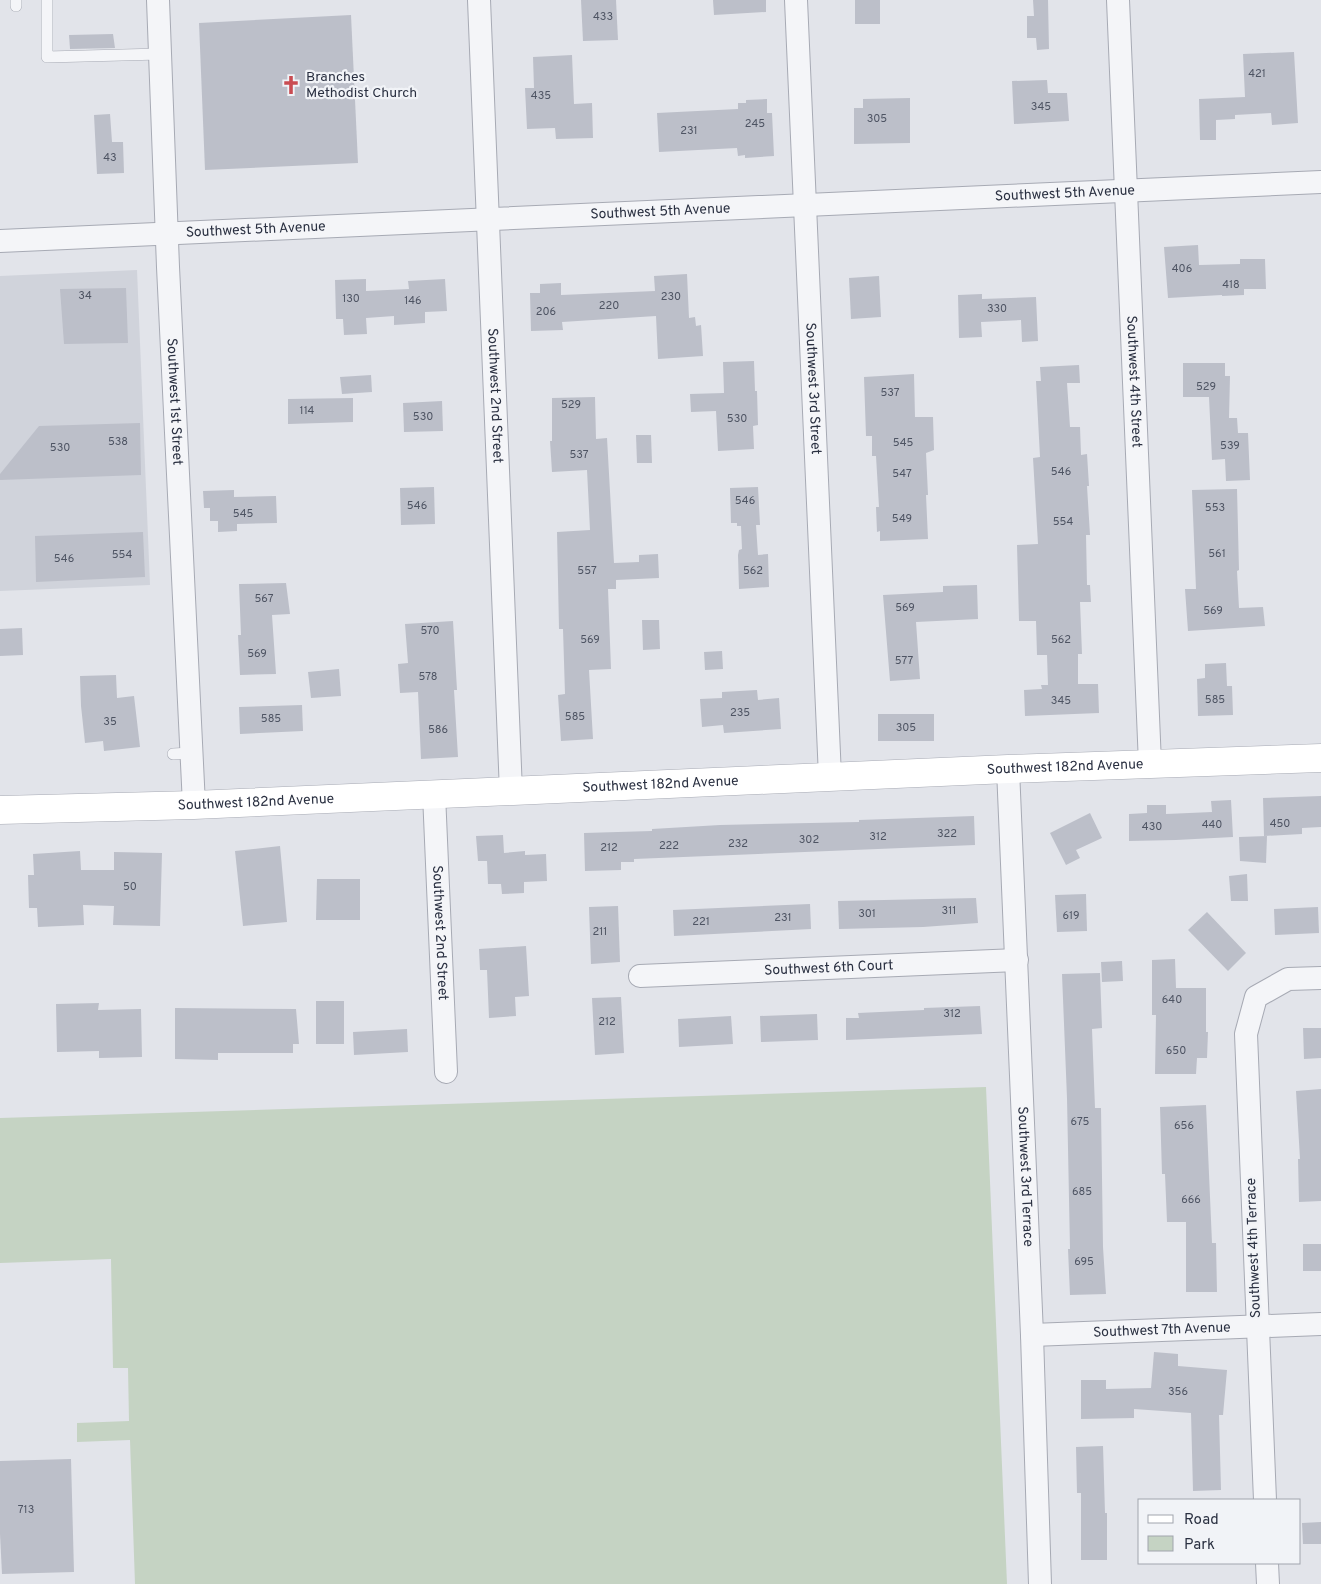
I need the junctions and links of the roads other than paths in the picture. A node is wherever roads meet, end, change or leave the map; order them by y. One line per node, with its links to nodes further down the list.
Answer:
1 (47, 0): 6 (lane)
2 (158, 0): 6 (street, Southwest 1st Street)
3 (479, 0): 10 (street, Southwest 2nd Street)
4 (796, 0): 9 (street, Southwest 3rd Street)
5 (1118, 0): 8 (street, Southwest 4th Street)
6 (160, 54): 11 (street, Southwest 1st Street)
7 (1321, 182): 8 (street, Southwest 5th Avenue)
8 (1126, 190): 9 (street, Southwest 5th Avenue); 14 (street, Southwest 4th Street)
9 (805, 204): 10 (street, Southwest 5th Avenue); 16 (street, Southwest 3rd Street)
10 (488, 220): 11 (street, Southwest 5th Avenue); 17 (street, Southwest 2nd Street)
11 (167, 233): 12 (street, Southwest 5th Avenue); 19 (street, Southwest 1st Street)
12 (0, 241)
13 (1321, 758): 14 (street, Southwest 182nd Avenue)
14 (1150, 764): 15 (street, Southwest 182nd Avenue)
15 (1008, 769): 16 (street, Southwest 182nd Avenue); 21 (street, Southwest 3rd Terrace)
16 (830, 777): 17 (street, Southwest 182nd Avenue)
17 (511, 792): 18 (street, Southwest 182nd Avenue)
18 (434, 794): 19 (street, Southwest 182nd Avenue); 24 (street, Southwest 2nd Street)
19 (194, 805): 20 (street, Southwest 182nd Avenue)
20 (0, 810)
21 (1016, 960): 22 (street, Southwest 6th Court); 27 (street, Southwest 3rd Terrace)
22 (640, 976)
23 (1321, 978): 26 (street, Southwest 4th Terrace)
24 (446, 1072)
25 (1321, 1324): 26 (street, Southwest 7th Avenue)
26 (1257, 1326): 27 (street, Southwest 7th Avenue); 28 (street, Southwest 4th Terrace)
27 (1032, 1335): 30 (street, Southwest 3rd Terrace)
28 (1264, 1499)
29 (1267, 1564): 31 (street)
30 (1040, 1584)
31 (1268, 1584)

